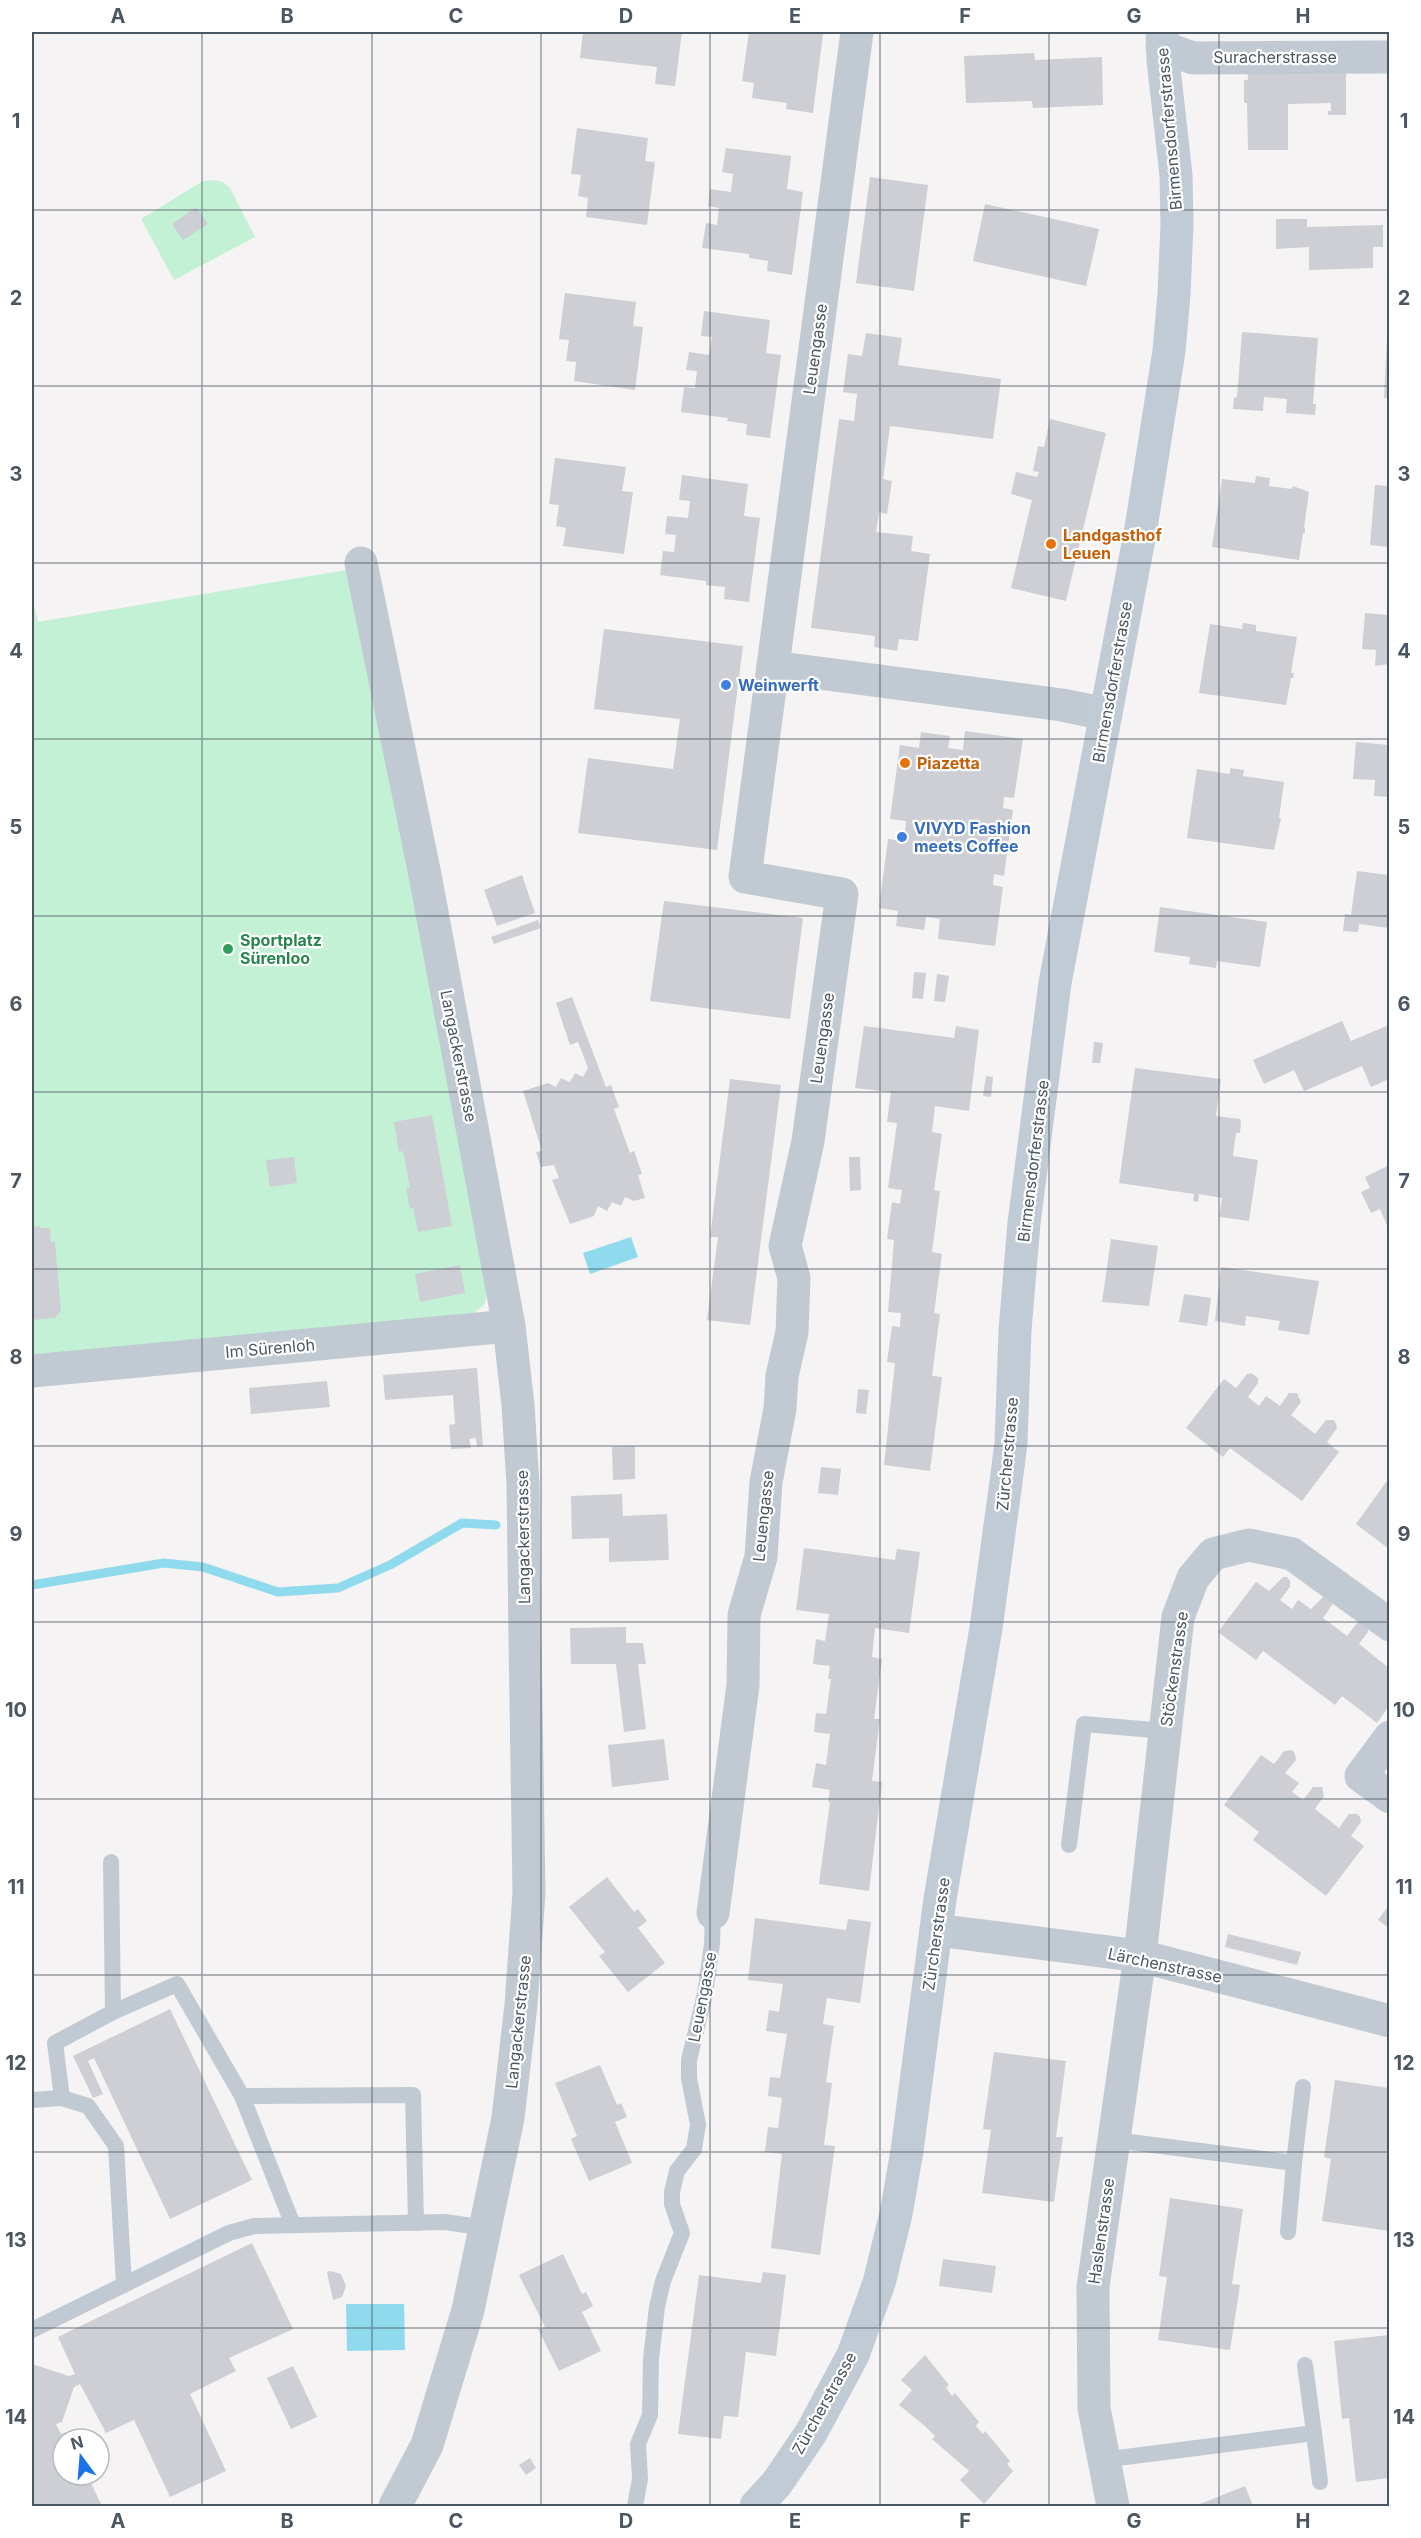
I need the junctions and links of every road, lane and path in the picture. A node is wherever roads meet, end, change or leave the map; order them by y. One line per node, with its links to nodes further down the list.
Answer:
1 (857, 32): 5 (street, Leuengasse)
2 (1162, 39): 3 (street, Suracherstrasse); 6 (main road, Birmensdorferstrasse)
3 (1389, 57)
4 (361, 563): 7 (street, Langackerstrasse)
5 (773, 667): 6 (street); 16 (street, Leuengasse)
6 (1106, 714): 8 (main road, Birmensdorferstrasse)
7 (509, 1326): 9 (street, Im Sürenloh); 29 (street, Langackerstrasse)
8 (1015, 1330): 17 (main road, Zürcherstrasse)
9 (32, 1371)
10 (1389, 1625): 11 (street, Stöckenstrasse)
11 (1165, 1731): 14 (lane); 18 (street, Stöckenstrasse)
12 (1389, 1737): 13 (street)
13 (1389, 1797)
14 (1069, 1845)
15 (111, 1862): 19 (lane)
16 (713, 1913): 38 (lane, Leuengasse)
17 (936, 1930): 18 (street, Lärchenstrasse); 39 (main road, Zürcherstrasse)
18 (1140, 1956): 20 (street, Lärchenstrasse); 25 (street, Haslenstrasse)
19 (114, 2012): 22 (lane); 23 (lane)
20 (1389, 2021)
21 (1303, 2087): 26 (lane)
22 (242, 2096): 27 (lane); 28 (lane)
23 (62, 2098): 24 (lane); 31 (lane)
24 (32, 2100)
25 (1114, 2140): 26 (lane); 35 (street, Haslenstrasse)
26 (1294, 2163): 30 (lane)
27 (416, 2223): 28 (lane); 29 (lane)
28 (293, 2225): 31 (lane)
29 (486, 2228): 37 (street, Langackerstrasse)
30 (1288, 2232)
31 (124, 2285): 32 (lane)
32 (32, 2330)
33 (1305, 2365): 34 (lane)
34 (1314, 2433): 35 (lane); 36 (lane)
35 (1102, 2460): 40 (street, Haslenstrasse)
36 (1320, 2482)
37 (395, 2506)
38 (634, 2506)
39 (756, 2506)
40 (1113, 2506)

